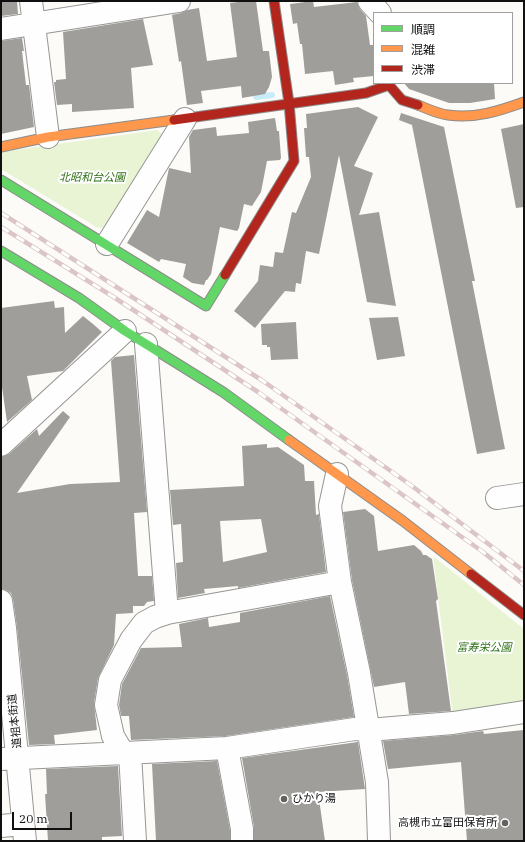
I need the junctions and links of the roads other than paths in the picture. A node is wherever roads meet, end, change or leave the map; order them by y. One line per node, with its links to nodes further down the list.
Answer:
1 (32, 1): 6 (street)
2 (179, 1): 6 (street)
3 (274, 1): 10 (street)
4 (369, 1): 5 (street)
5 (379, 12)
6 (35, 24): 7 (street); 12 (street)
7 (1, 29)
8 (389, 84): 9 (street); 10 (street)
9 (524, 102)
10 (289, 103): 11 (street); 15 (street)
11 (184, 119): 12 (street); 15 (street)
12 (48, 137): 13 (street)
13 (1, 147)
14 (1, 180): 15 (street)
15 (107, 244)
16 (1, 251): 17 (street)
17 (125, 331): 18 (street); 19 (street)
18 (146, 344): 20 (street); 25 (street)
19 (1, 445)
20 (337, 474): 23 (street); 26 (street)
21 (524, 494): 22 (street)
22 (497, 498)
23 (340, 582): 25 (street); 28 (street)
24 (1, 601): 31 (street, 道祖本街道)
25 (166, 613): 30 (street)
26 (524, 615)
27 (524, 712): 28 (street)
28 (368, 730): 29 (street); 36 (street)
29 (227, 748): 30 (street); 35 (street)
30 (127, 753): 31 (street); 34 (street)
31 (10, 759): 33 (street, 道祖本街道)
32 (1, 826): 33 (street)
33 (24, 833)
34 (135, 841)
35 (242, 841)
36 (379, 841)

